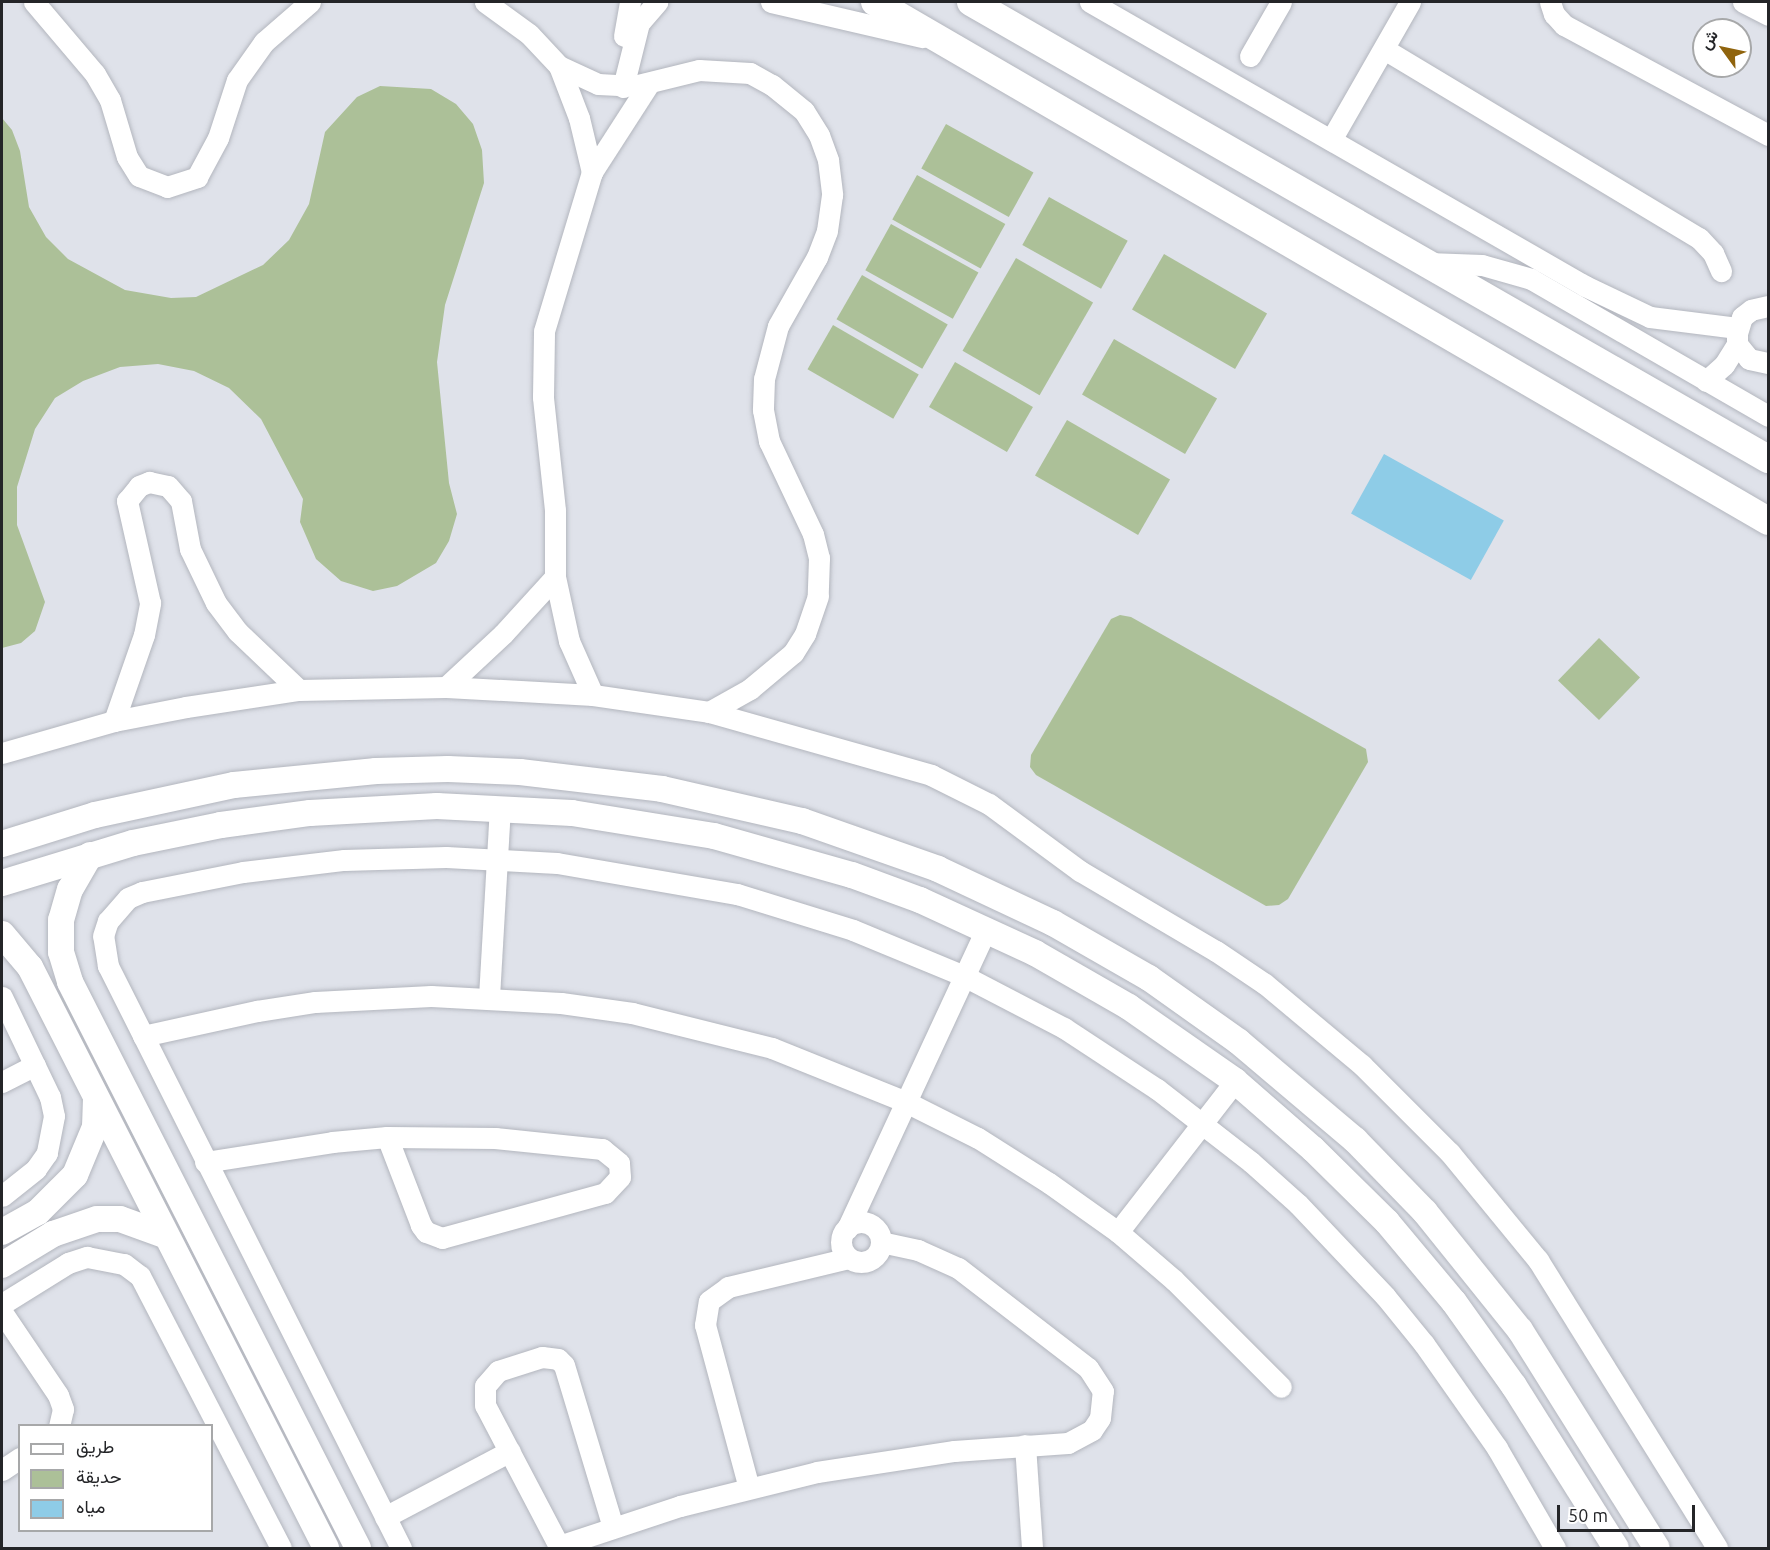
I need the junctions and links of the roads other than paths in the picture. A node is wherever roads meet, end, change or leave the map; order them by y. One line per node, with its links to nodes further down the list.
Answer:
1 (34, 2): 2 (street)
2 (310, 2)
3 (485, 2): 17 (street)
4 (771, 2): 14 (street)
5 (875, 2): 14 (main road)
6 (971, 2): 23 (main road)
7 (1090, 2): 21 (street)
8 (1281, 2): 16 (street)
9 (1410, 2): 15 (street)
10 (1550, 2): 20 (street)
11 (1743, 2): 13 (street)
12 (640, 6): 19 (street)
13 (1768, 15)
14 (945, 42): 31 (main road)
15 (1384, 49): 21 (street); 24 (street)
16 (1250, 56)
17 (559, 66): 19 (street); 22 (street)
18 (648, 84): 19 (street); 22 (street); 36 (street)
19 (617, 87)
20 (1768, 135)
21 (1331, 140): 26 (street)
22 (592, 172): 32 (street)
23 (1428, 263): 28 (street); 30 (main road)
24 (1721, 272)
25 (1768, 306): 26 (street)
26 (1737, 336): 27 (street); 28 (street)
27 (1768, 363)
28 (1706, 381): 29 (street)
29 (1768, 416)
30 (1768, 459)
31 (1768, 521)
32 (555, 577): 33 (street); 35 (street)
33 (446, 687): 34 (street); 35 (street)
34 (299, 690): 37 (street); 37 (street)
35 (593, 695): 36 (street)
36 (709, 712): 89 (street)
37 (114, 721): 38 (street)
38 (2, 753)
39 (304, 776): 41 (street); 42 (street); 52 (street)
40 (500, 808): 41 (street); 44 (street); 46 (street)
41 (310, 813): 43 (street)
42 (2, 844)
43 (90, 855): 45 (street); 83 (street)
44 (497, 858): 48 (street); 50 (street); 51 (street)
45 (2, 883)
46 (986, 929): 48 (street); 54 (street)
47 (2, 934): 56 (street)
48 (964, 976): 57 (street); 58 (street)
49 (2, 997): 53 (street)
50 (489, 997): 51 (street); 57 (street)
51 (143, 1036): 60 (street)
52 (1239, 1042): 54 (street); 88 (street)
53 (35, 1065): 55 (street); 61 (street)
54 (1227, 1075): 58 (street); 87 (street)
55 (2, 1082)
56 (96, 1100): 63 (street); 65 (street)
57 (906, 1102): 62 (street); 64 (street)
58 (1204, 1123): 64 (street); 86 (street)
59 (387, 1137): 59 (street); 60 (street)
60 (205, 1161): 78 (street)
61 (2, 1196)
62 (847, 1229): 66 (street); 67 (street)
63 (2, 1232)
64 (1118, 1232): 71 (street)
65 (164, 1235): 68 (street); 82 (street)
66 (881, 1242): 67 (street); 73 (street)
67 (849, 1258): 77 (street)
68 (2, 1265)
69 (2, 1304): 81 (street)
70 (2, 1312): 72 (street)
71 (1281, 1387)
72 (59, 1424)
73 (1025, 1445): 77 (street); 85 (street)
74 (510, 1451): 78 (street); 79 (street); 80 (street)
75 (18, 1459): 76 (street)
76 (2, 1470)
77 (749, 1488): 79 (street)
78 (385, 1516): 84 (street)
79 (613, 1527): 80 (street)
80 (559, 1547)
81 (281, 1548)
82 (326, 1548)
83 (358, 1548)
84 (401, 1548)
85 (1032, 1548)
86 (1555, 1548)
87 (1616, 1548)
88 (1657, 1548)
89 (1718, 1548)

